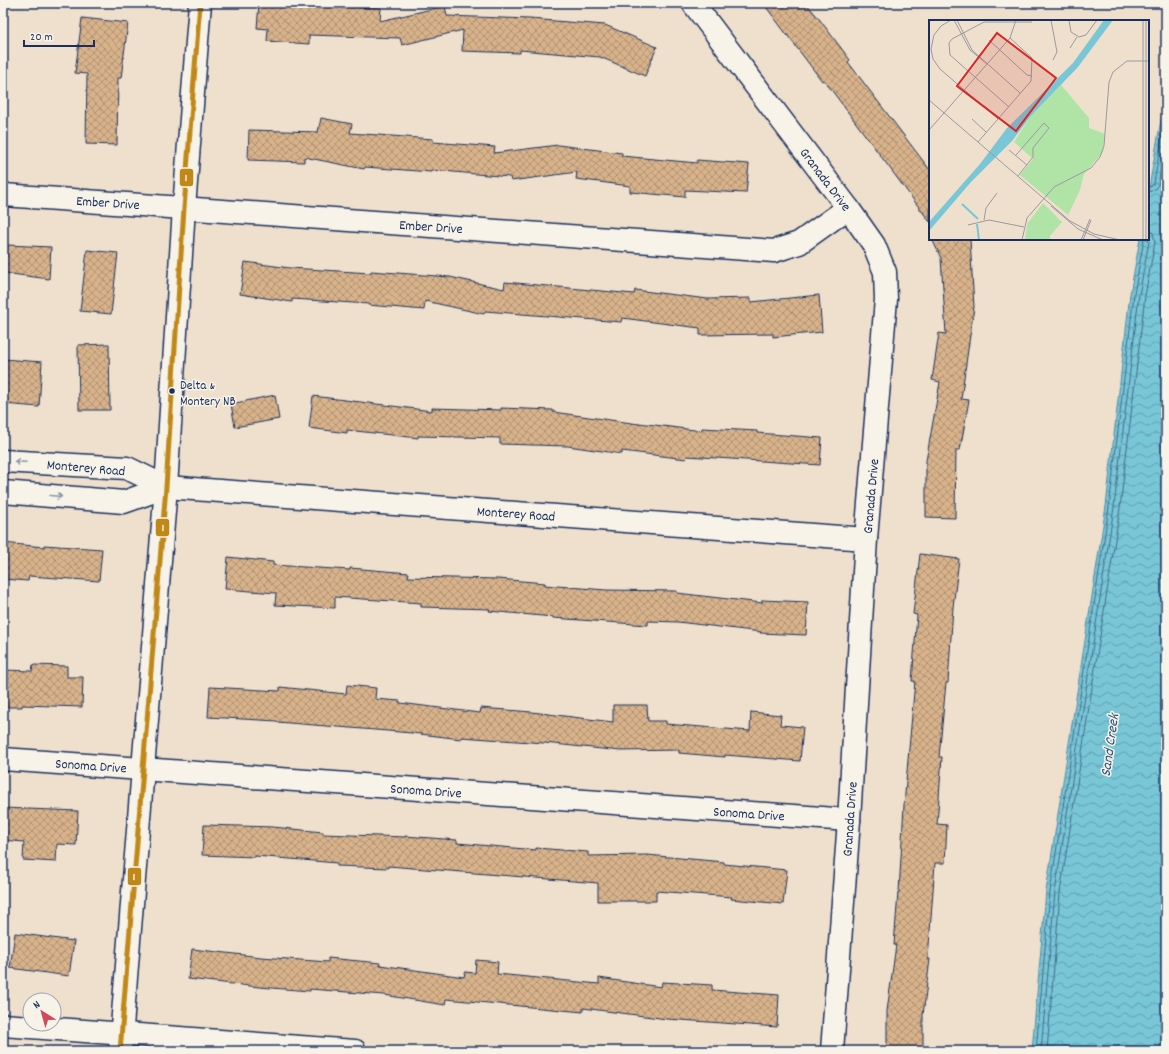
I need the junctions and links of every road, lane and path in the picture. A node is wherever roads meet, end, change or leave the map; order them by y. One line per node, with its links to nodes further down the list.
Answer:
1 (200, 3): 4 (street)
2 (693, 3): 5 (street, Granada Drive)
3 (3, 194): 4 (street, Ember Drive)
4 (184, 208): 5 (street, Ember Drive); 7 (street)
5 (848, 208): 9 (street, Granada Drive)
6 (3, 460): 7 (street, Monterey Road, one-way to 6)
7 (166, 487): 8 (street, Monterey Road, one-way to 7); 9 (street, Monterey Road); 11 (street)
8 (3, 492)
9 (866, 539): 12 (street, Granada Drive)
10 (3, 759): 11 (street, Sonoma Drive)
11 (142, 769): 12 (street, Sonoma Drive); 14 (street)
12 (849, 820): 16 (street, Granada Drive)
13 (3, 1025): 14 (street)
14 (120, 1042): 15 (street)
15 (355, 1051)
16 (832, 1051)

